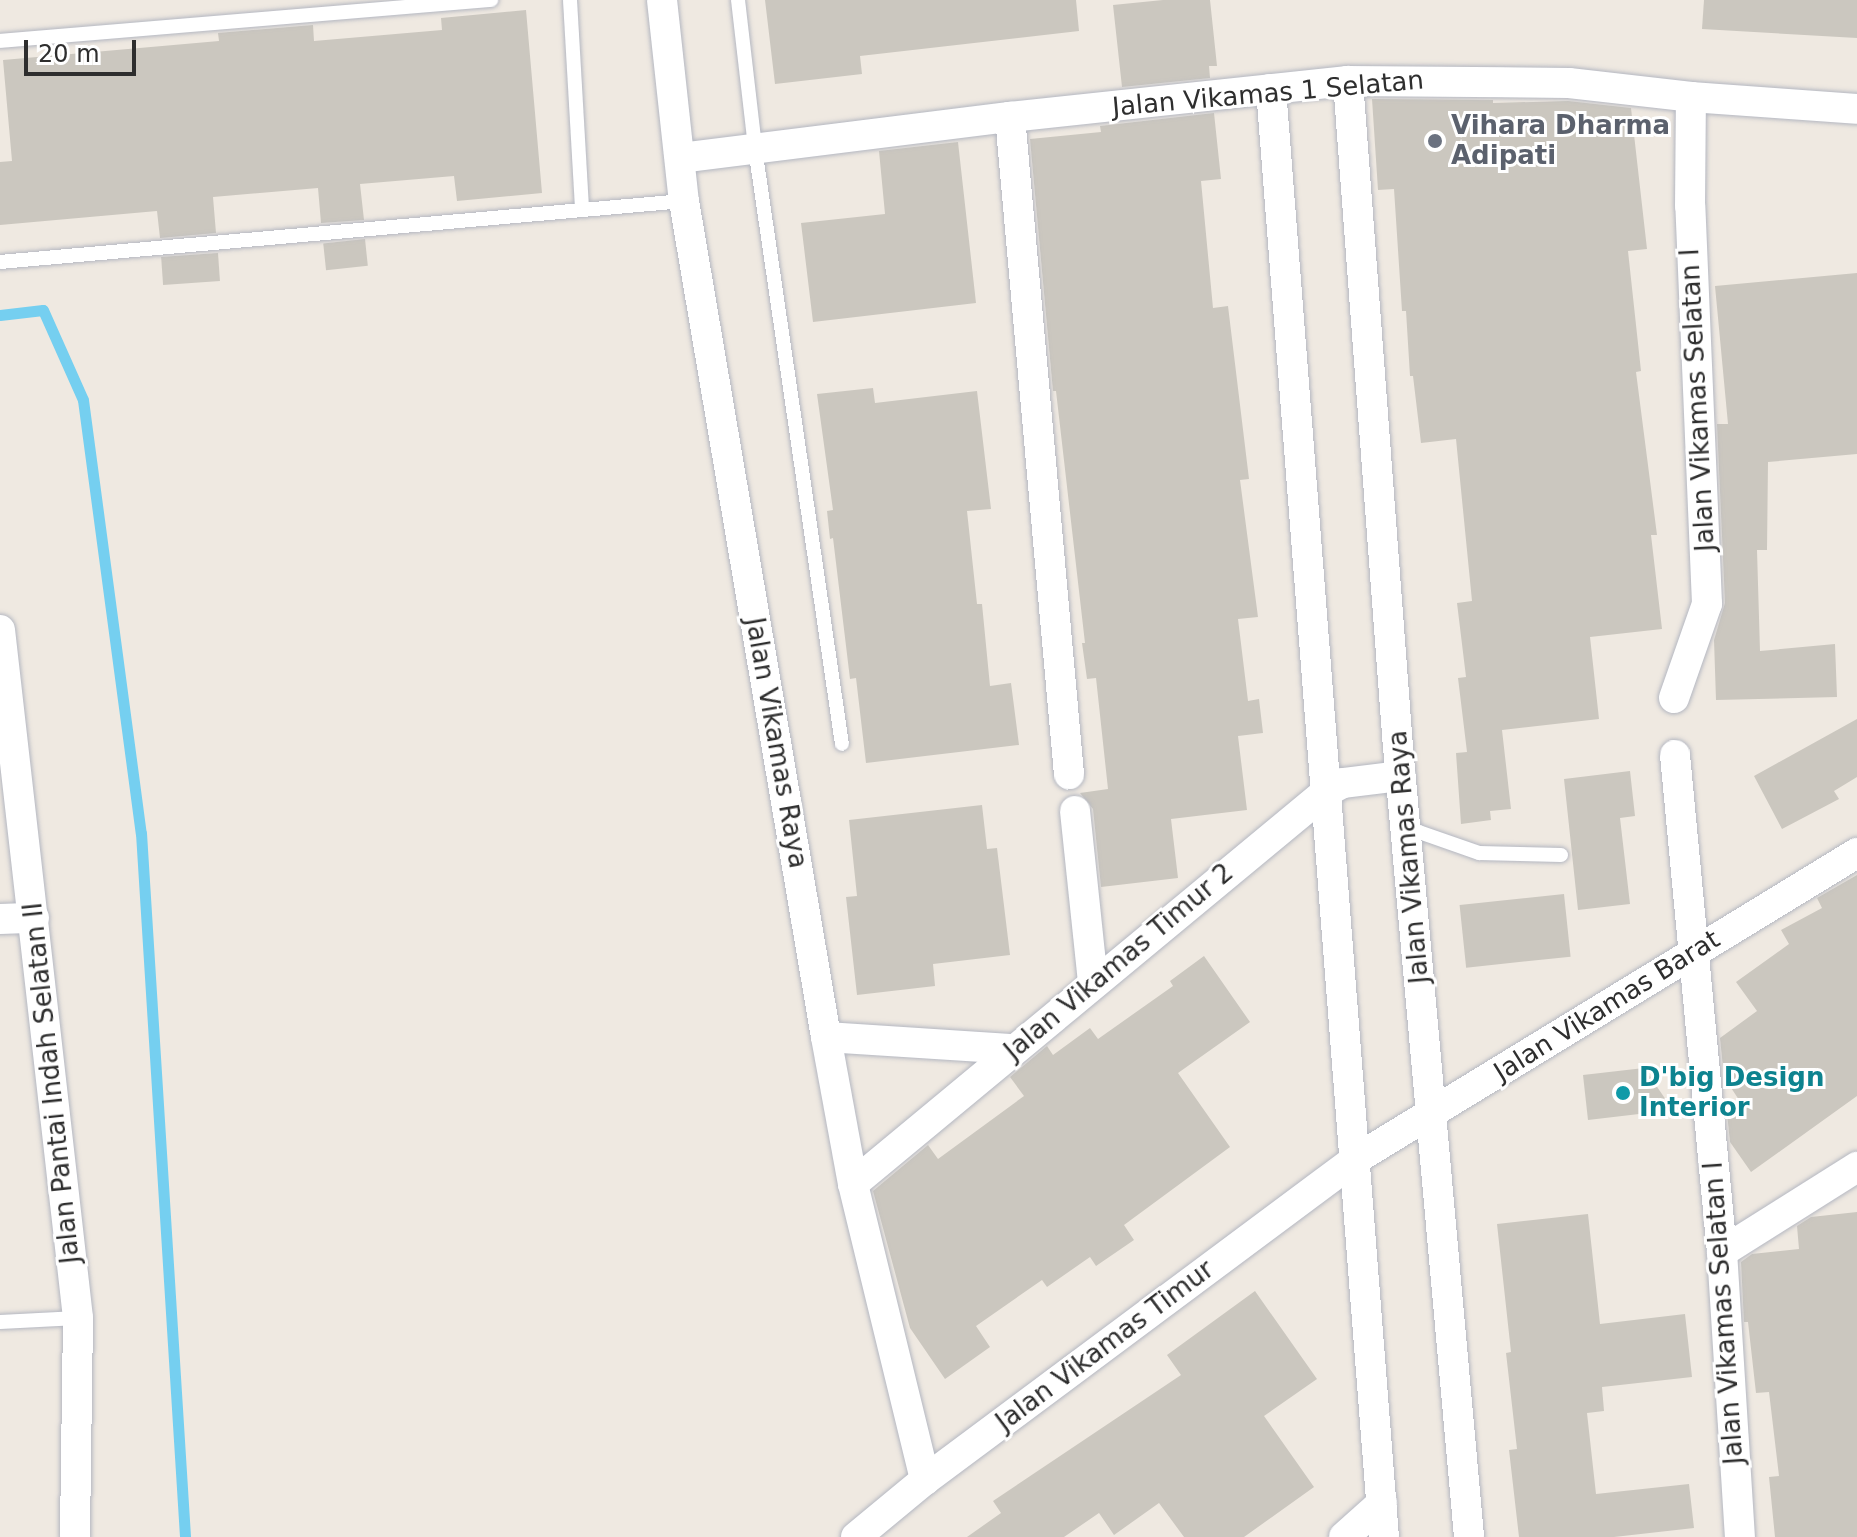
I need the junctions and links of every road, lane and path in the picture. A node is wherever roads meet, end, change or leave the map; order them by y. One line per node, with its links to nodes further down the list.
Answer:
1 (491, 0): 5 (lane)
2 (570, 0): 14 (lane)
3 (662, 0): 12 (street, Jalan Vikamas Raya)
4 (738, 0): 11 (lane)
5 (0, 41)
6 (1338, 82): 7 (street, Jalan Vikamas 1 Selatan); 8 (street, Jalan Vikamas 1 Selatan); 21 (street, Jalan Vikamas Raya)
7 (1280, 88): 10 (street, Jalan Vikamas 1 Selatan); 22 (street)
8 (1691, 97): 9 (street, Jalan Vikamas 1 Selatan); 17 (street, Jalan Vikamas Selatan I)
9 (1857, 109)
10 (1010, 117): 11 (street, Jalan Vikamas 1 Selatan); 20 (street)
11 (755, 148): 12 (street, Jalan Vikamas 1 Selatan); 18 (lane)
12 (680, 158): 13 (street, Jalan Vikamas Raya)
13 (684, 201): 14 (lane); 31 (street, Jalan Vikamas Raya)
14 (582, 210): 15 (lane)
15 (0, 262)
16 (0, 630): 27 (street, Jalan Pantai Indah Selatan II)
17 (1674, 698)
18 (842, 744)
19 (1675, 755): 29 (street, Jalan Vikamas Selatan I)
20 (1069, 774)
21 (1393, 777): 22 (street); 24 (street, Jalan Vikamas Raya)
22 (1334, 787): 30 (street, Jalan Vikamas Timur 2); 34 (street)
23 (1075, 811): 30 (street)
24 (1407, 832): 26 (lane); 33 (street, Jalan Vikamas Raya)
25 (1857, 853): 29 (street, Jalan Vikamas Barat)
26 (1561, 855)
27 (34, 918): 28 (street); 38 (street, Jalan Pantai Indah Selatan II)
28 (0, 919)
29 (1693, 951): 33 (street, Jalan Vikamas Barat); 37 (street, Jalan Vikamas Selatan I)
30 (1093, 982): 32 (street, Jalan Vikamas Timur 2)
31 (826, 1037): 32 (street); 36 (street, Jalan Vikamas Raya)
32 (1014, 1049): 36 (street, Jalan Vikamas Timur 2)
33 (1427, 1118): 34 (street, Jalan Vikamas Barat); 46 (street, Jalan Vikamas Raya)
34 (1366, 1153): 40 (street, Jalan Vikamas Timur); 41 (street)
35 (1857, 1167): 37 (street)
36 (853, 1184): 40 (street, Jalan Vikamas Raya)
37 (1722, 1252): 47 (street, Jalan Vikamas Selatan I)
38 (78, 1318): 39 (lane); 42 (street, Jalan Pantai Indah Selatan II)
39 (0, 1322)
40 (925, 1480): 43 (street, Jalan Vikamas Timur)
41 (1382, 1503): 44 (street); 45 (street)
42 (75, 1537)
43 (856, 1537)
44 (1344, 1537)
45 (1384, 1537)
46 (1469, 1537)
47 (1740, 1537)

